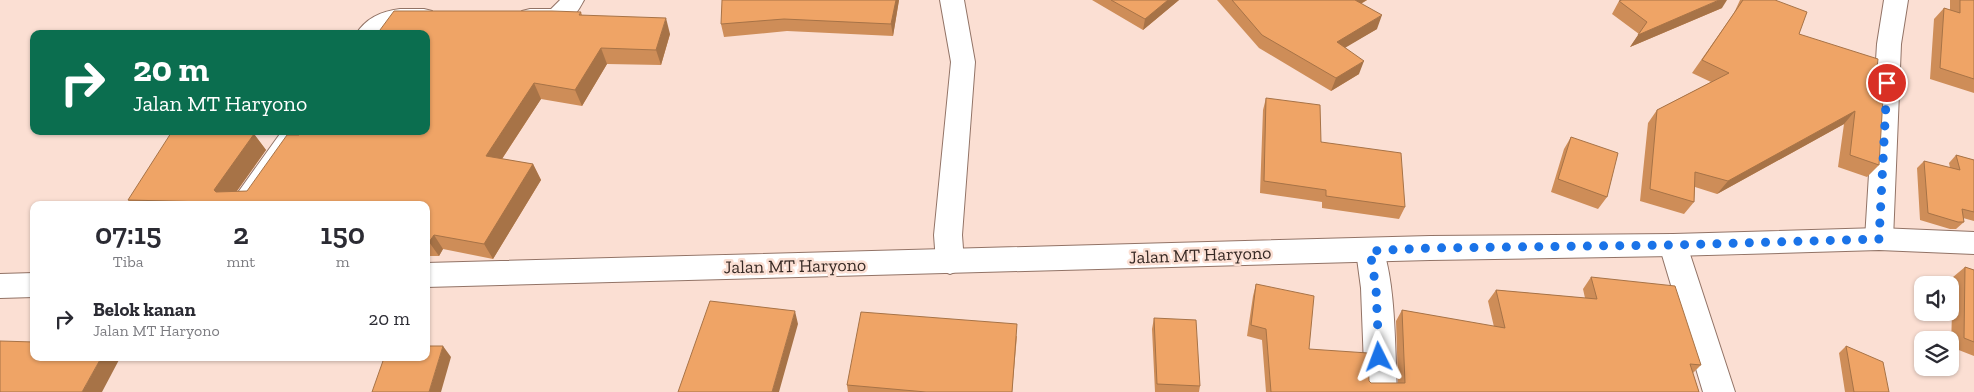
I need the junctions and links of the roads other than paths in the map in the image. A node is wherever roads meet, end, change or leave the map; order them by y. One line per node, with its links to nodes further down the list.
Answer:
1 (572, 0): 5 (main road)
2 (952, 0): 13 (main road)
3 (1896, 0): 9 (main road)
4 (443, 17): 6 (main road)
5 (509, 17)
6 (372, 30)
7 (294, 135): 8 (main road)
8 (246, 201)
9 (1879, 239): 10 (main road, Jalan MT Haryono); 11 (main road, Jalan MT Haryono)
10 (1974, 243)
11 (1673, 245): 12 (main road, Jalan MT Haryono); 18 (main road)
12 (1370, 251): 13 (main road, Jalan MT Haryono); 17 (main road)
13 (950, 262): 14 (main road, Jalan MT Haryono)
14 (430, 275)
15 (30, 285): 16 (main road)
16 (0, 286)
17 (1381, 392)
18 (1719, 392)

